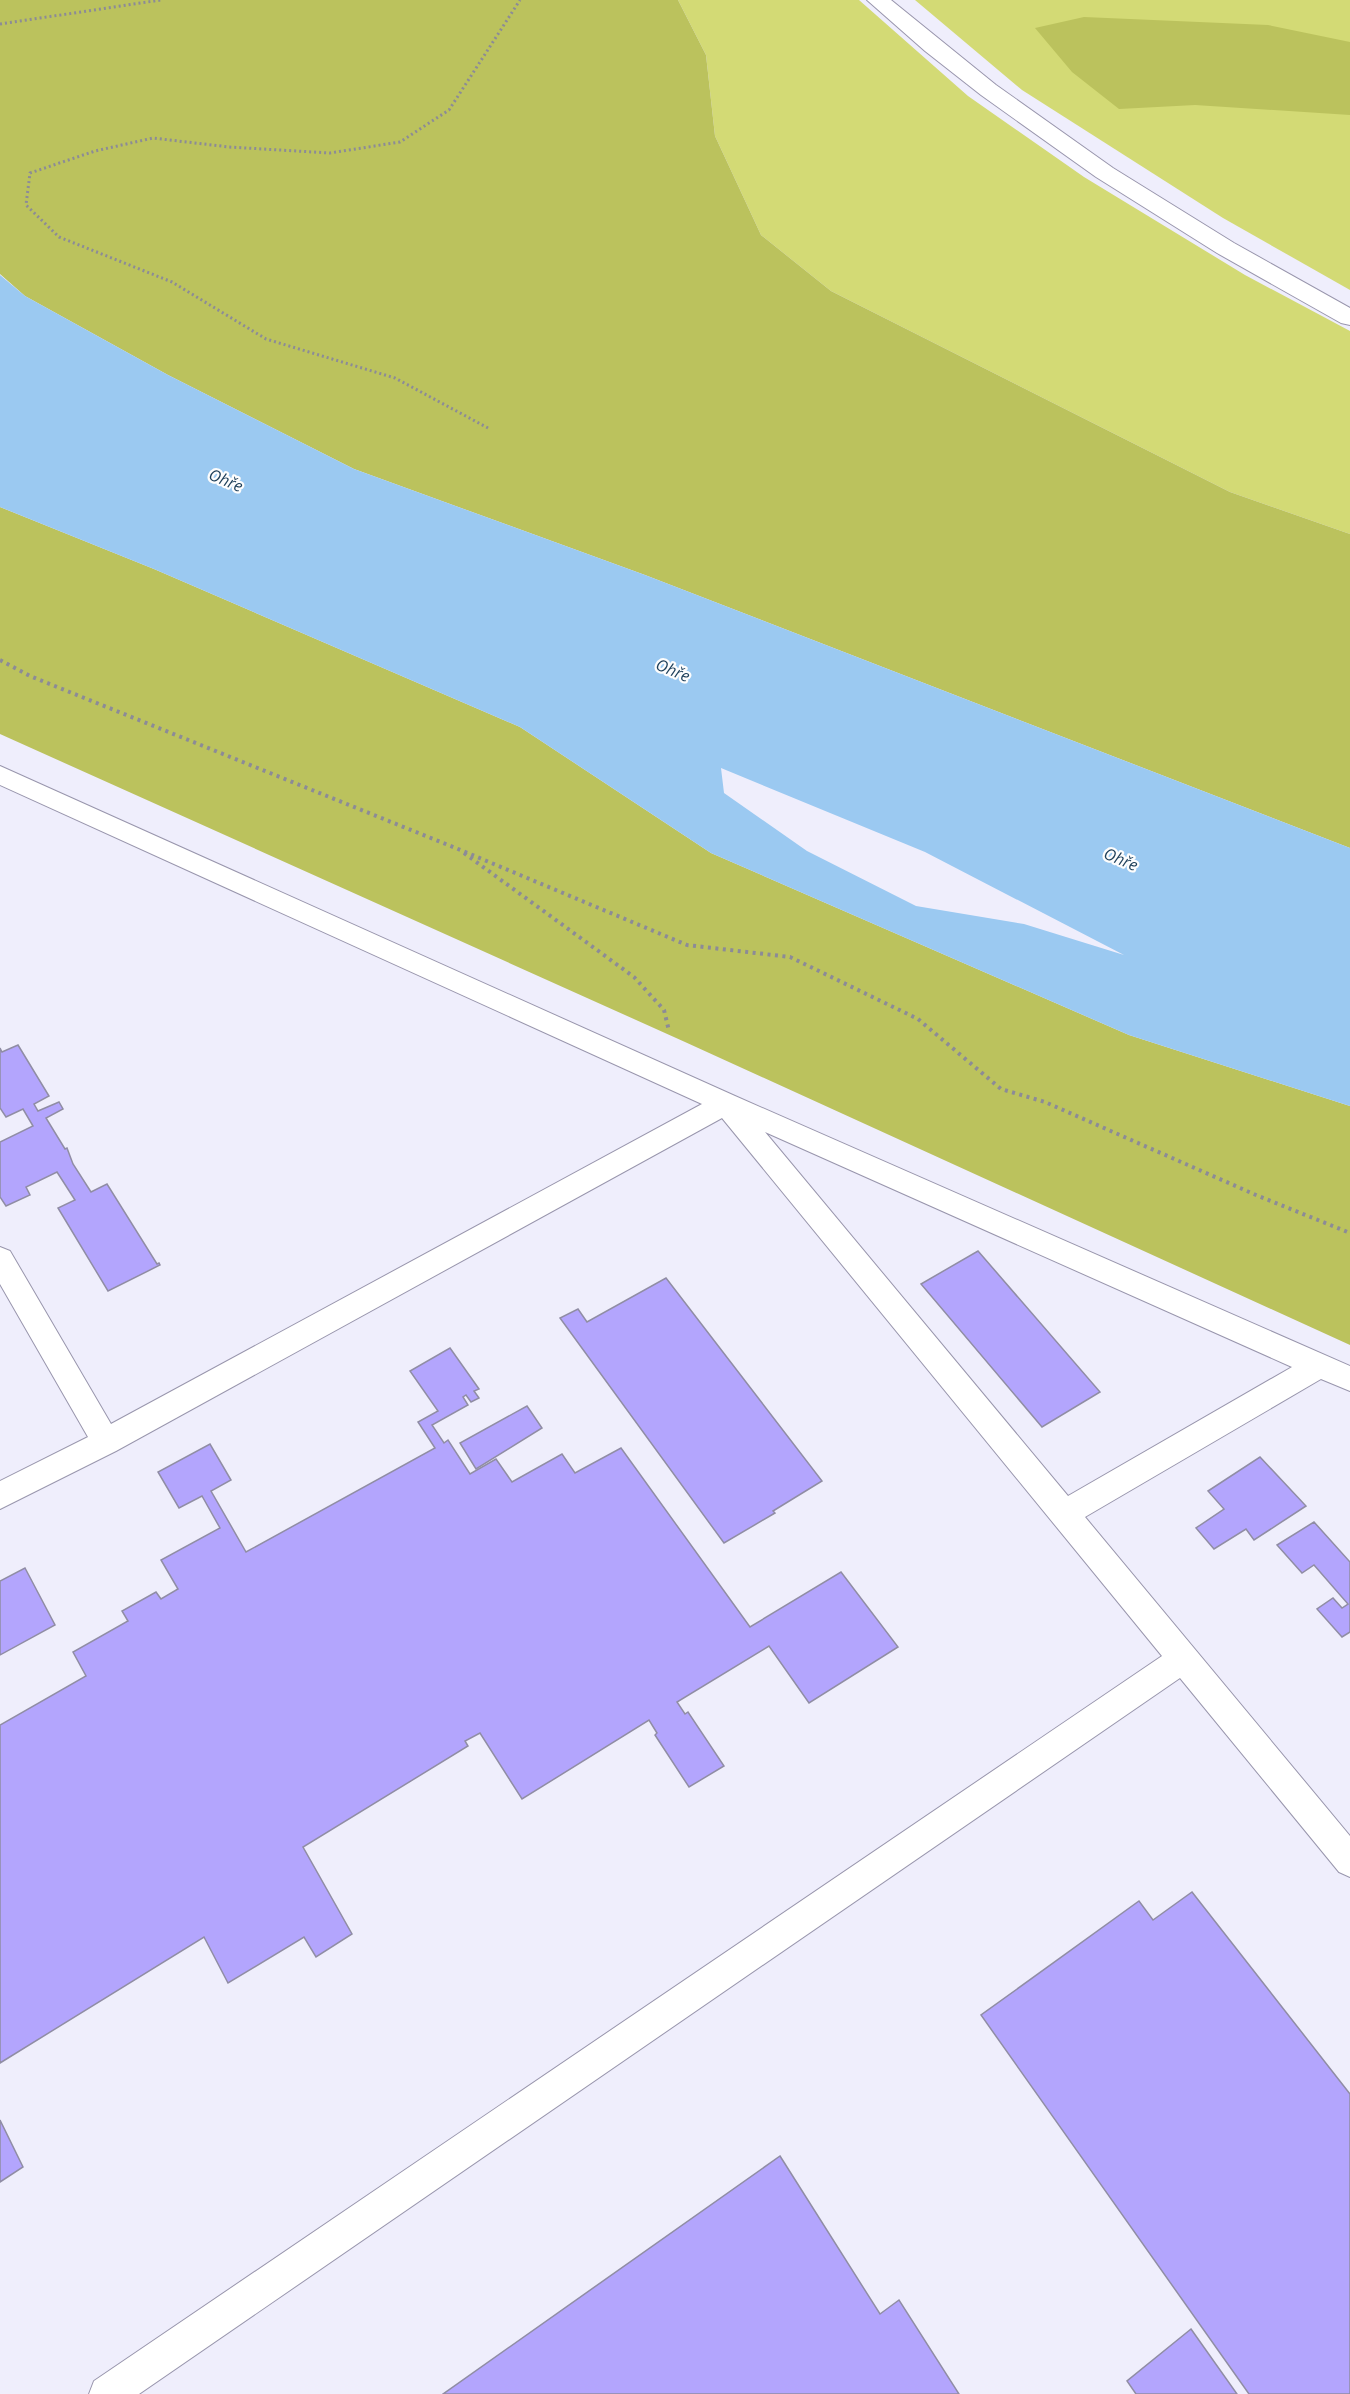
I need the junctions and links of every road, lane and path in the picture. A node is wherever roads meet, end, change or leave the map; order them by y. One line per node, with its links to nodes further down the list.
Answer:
1 (161, 0): 4 (path)
2 (520, 0): 6 (path)
3 (878, 0): 5 (street)
4 (0, 24)
5 (1350, 318)
6 (488, 428)
7 (0, 660): 9 (path)
8 (0, 775): 10 (lane)
9 (458, 849): 10 (path); 12 (path)
10 (660, 1072): 11 (lane)
11 (726, 1103): 14 (lane); 16 (lane); 18 (lane)
12 (1350, 1233)
13 (0, 1259): 16 (lane)
14 (1320, 1365): 15 (lane); 18 (lane)
15 (1350, 1380)
16 (106, 1442): 17 (lane)
17 (0, 1496)
18 (1064, 1514): 19 (lane)
19 (1184, 1658): 20 (lane); 21 (lane)
20 (1350, 1861)
21 (107, 2394)

